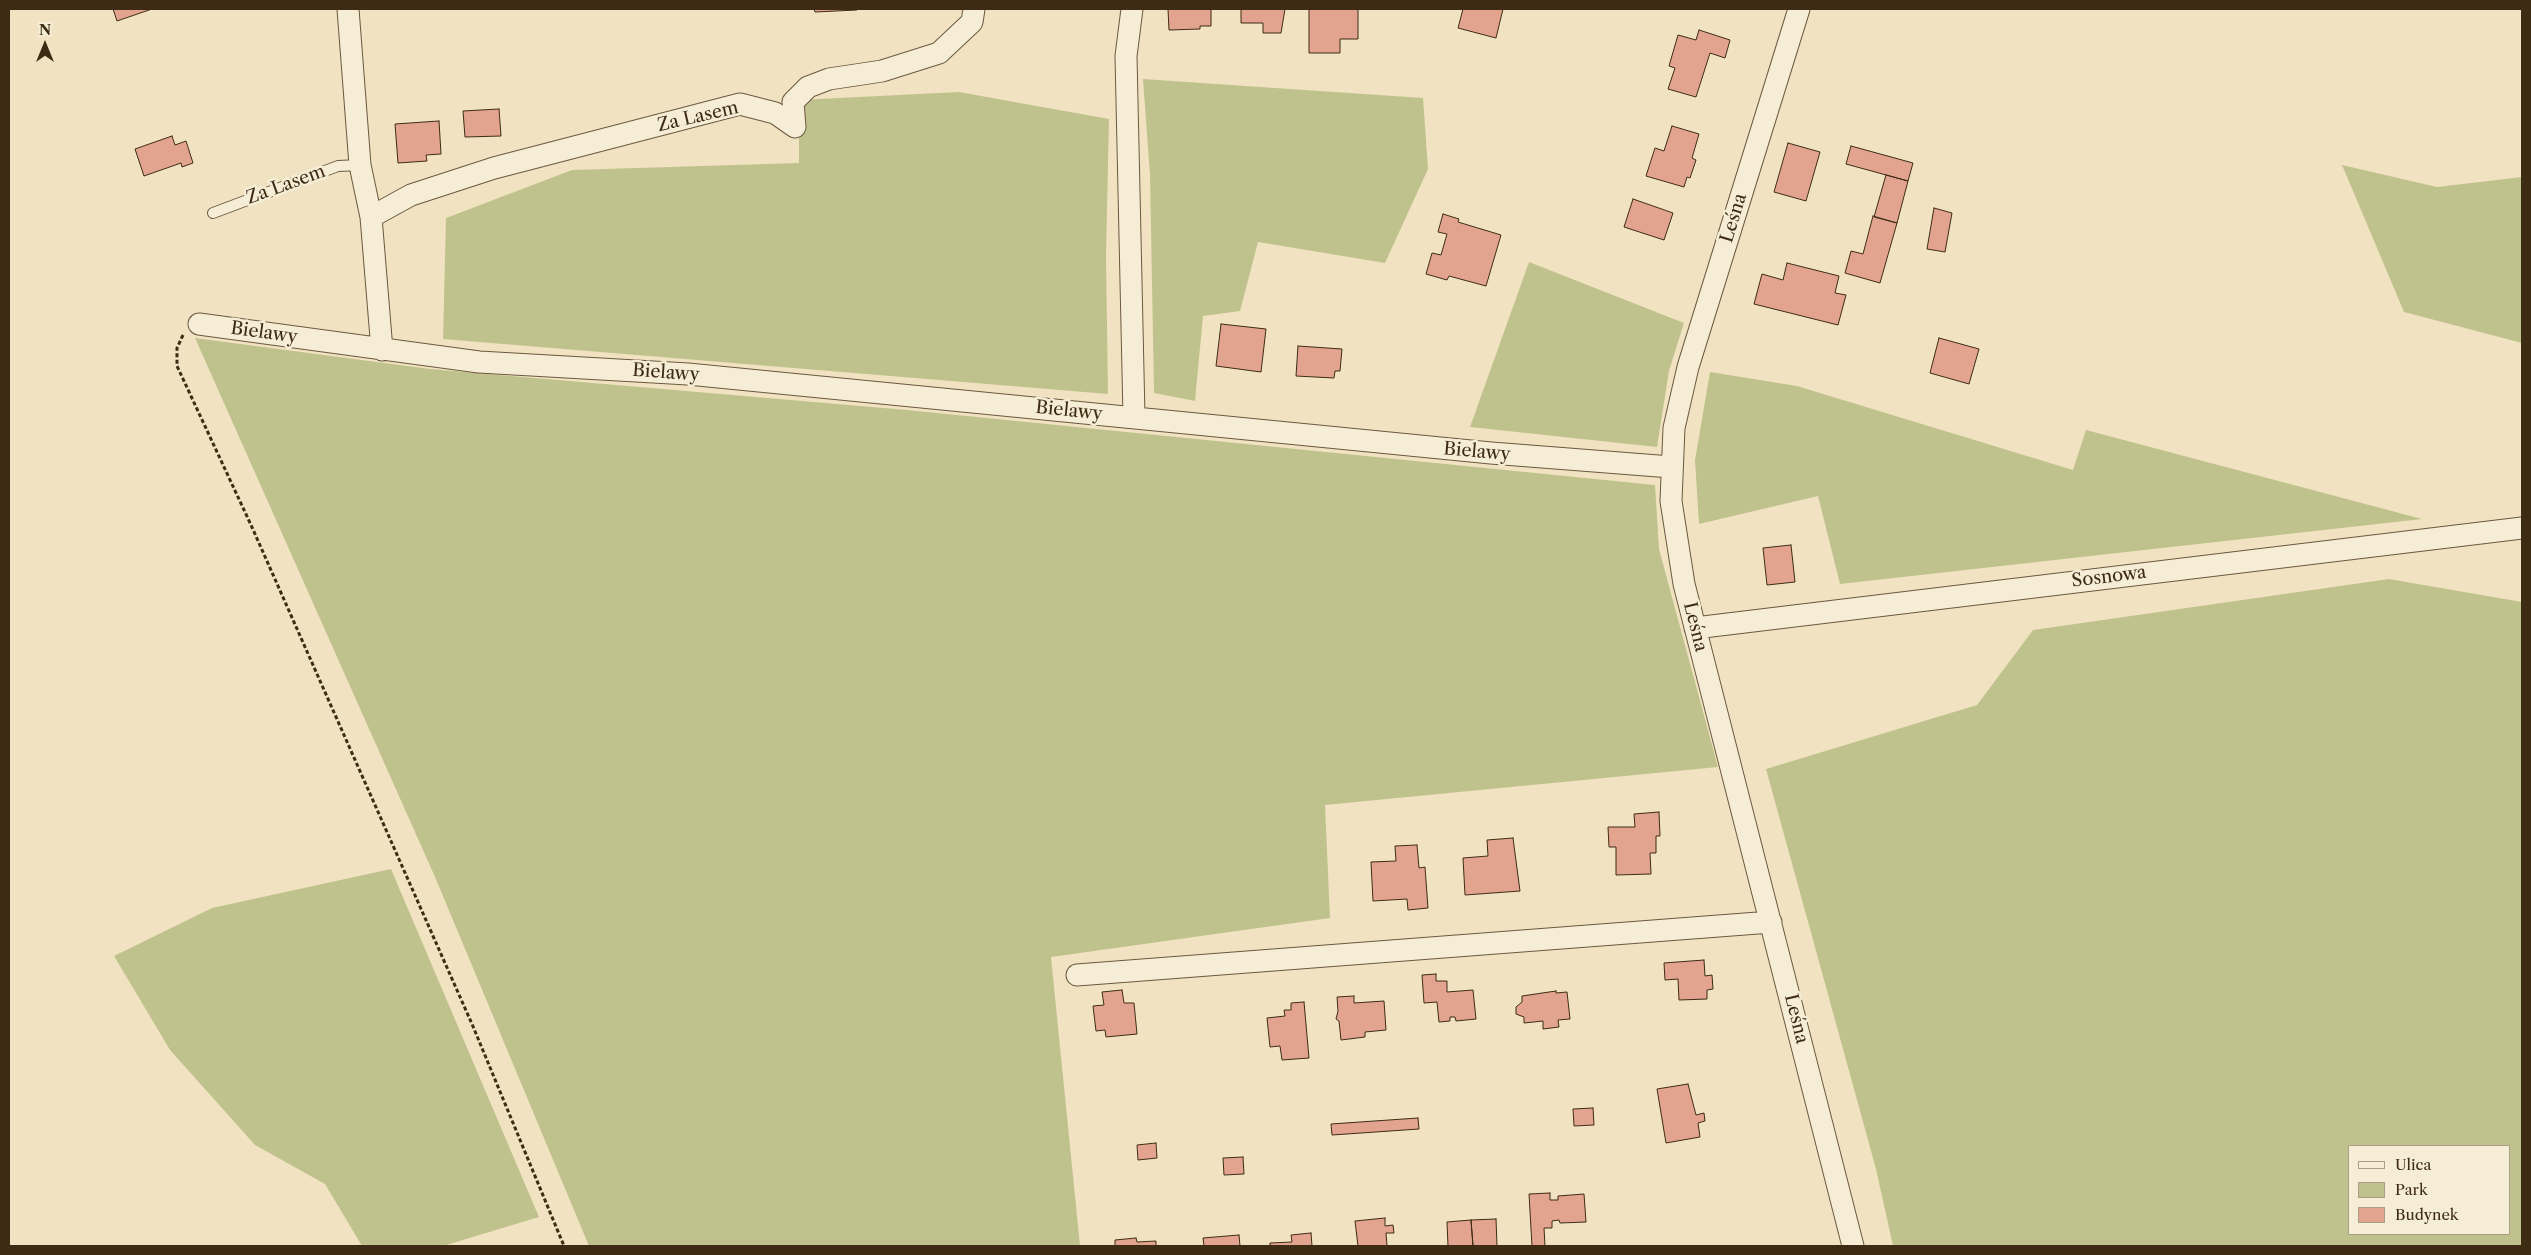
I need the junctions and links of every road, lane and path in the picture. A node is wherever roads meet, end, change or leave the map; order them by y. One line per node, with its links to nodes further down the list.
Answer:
1 (348, 9): 5 (street)
2 (974, 9): 7 (street, Za Lasem)
3 (1132, 9): 10 (street)
4 (1799, 9): 11 (street, Leśna)
5 (360, 165): 6 (lane, Za Lasem); 7 (street)
6 (213, 212)
7 (371, 217): 9 (street)
8 (199, 324): 9 (street, Bielawy); 16 (path)
9 (382, 350): 10 (street, Bielawy)
10 (1134, 417): 11 (street, Bielawy)
11 (1671, 467): 13 (street, Leśna)
12 (2522, 528): 13 (street, Sosnowa)
13 (1695, 628): 14 (street, Leśna)
14 (1771, 922): 15 (street); 17 (street, Leśna)
15 (1077, 975)
16 (564, 1246)
17 (1853, 1246)

